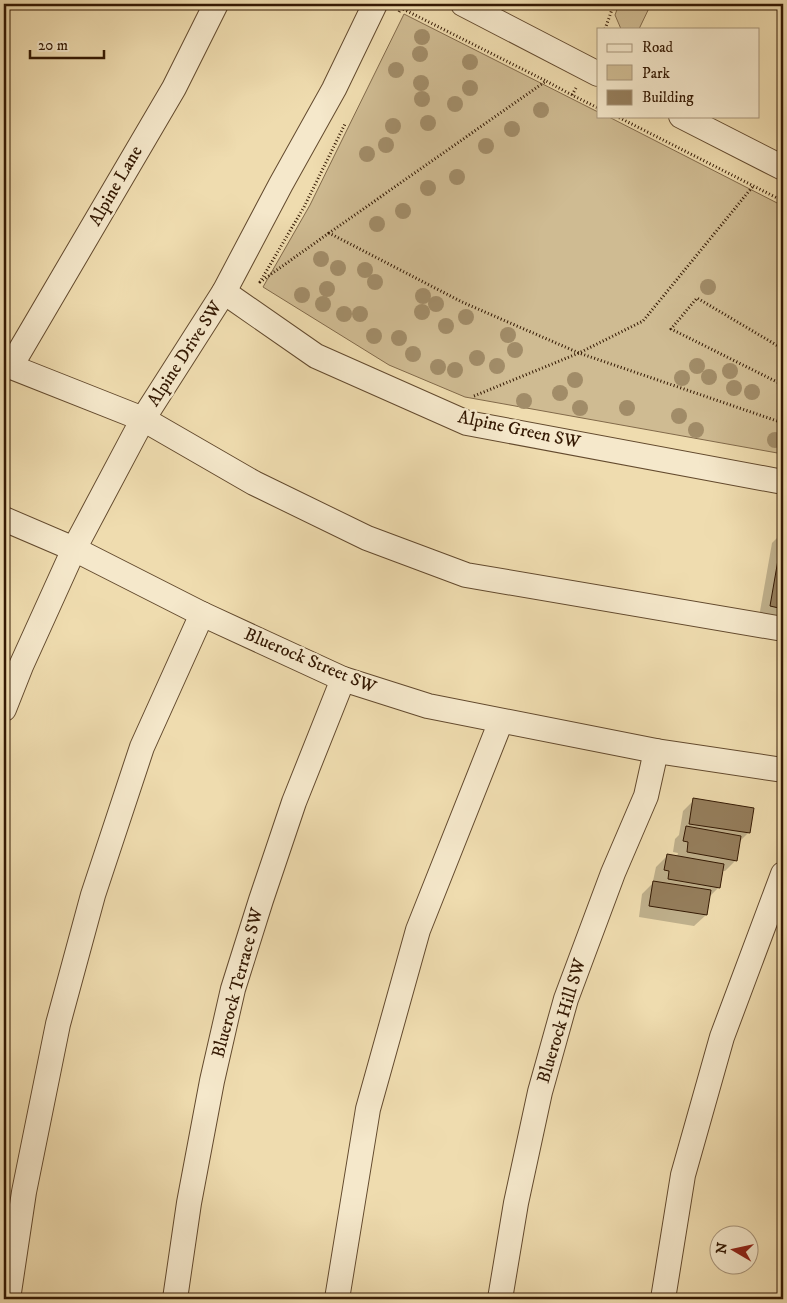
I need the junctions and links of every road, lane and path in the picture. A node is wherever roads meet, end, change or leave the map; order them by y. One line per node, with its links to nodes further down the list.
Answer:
1 (216, 4): 20 (street, Alpine Lane)
2 (375, 4): 17 (street, Alpine Drive SW)
3 (463, 4): 7 (street)
4 (614, 4): 6 (path)
5 (397, 17): 8 (path)
6 (605, 28)
7 (597, 73)
8 (546, 81): 9 (path); 16 (path)
9 (572, 95)
10 (620, 118): 14 (path)
11 (684, 118): 13 (street)
12 (346, 120): 16 (path)
13 (783, 168)
14 (754, 186): 15 (path); 19 (path)
15 (783, 201)
16 (330, 233): 19 (path)
17 (224, 292): 23 (street, Alpine Drive SW); 25 (street, Alpine Green SW)
18 (783, 349): 21 (path)
19 (579, 353): 22 (path); 24 (path)
20 (8, 365): 23 (street)
21 (783, 385)
22 (474, 396)
23 (143, 419): 27 (street, Alpine Drive SW); 29 (street)
24 (783, 423)
25 (783, 482)
26 (4, 519): 27 (street, Bluerock Street SW)
27 (74, 549): 28 (street, Bluerock Street SW); 31 (street, Alpine Drive SW)
28 (202, 614): 30 (street, Bluerock Street SW); 36 (street)
29 (783, 629)
30 (343, 679): 32 (street, Bluerock Street SW); 37 (street, Bluerock Terrace SW)
31 (4, 709)
32 (501, 721): 33 (street, Bluerock Street SW); 38 (street)
33 (656, 751): 34 (street, Bluerock Street SW); 39 (street, Bluerock Hill SW)
34 (783, 770)
35 (783, 874): 40 (street)
36 (8, 1299)
37 (175, 1299)
38 (337, 1299)
39 (500, 1299)
40 (664, 1299)

